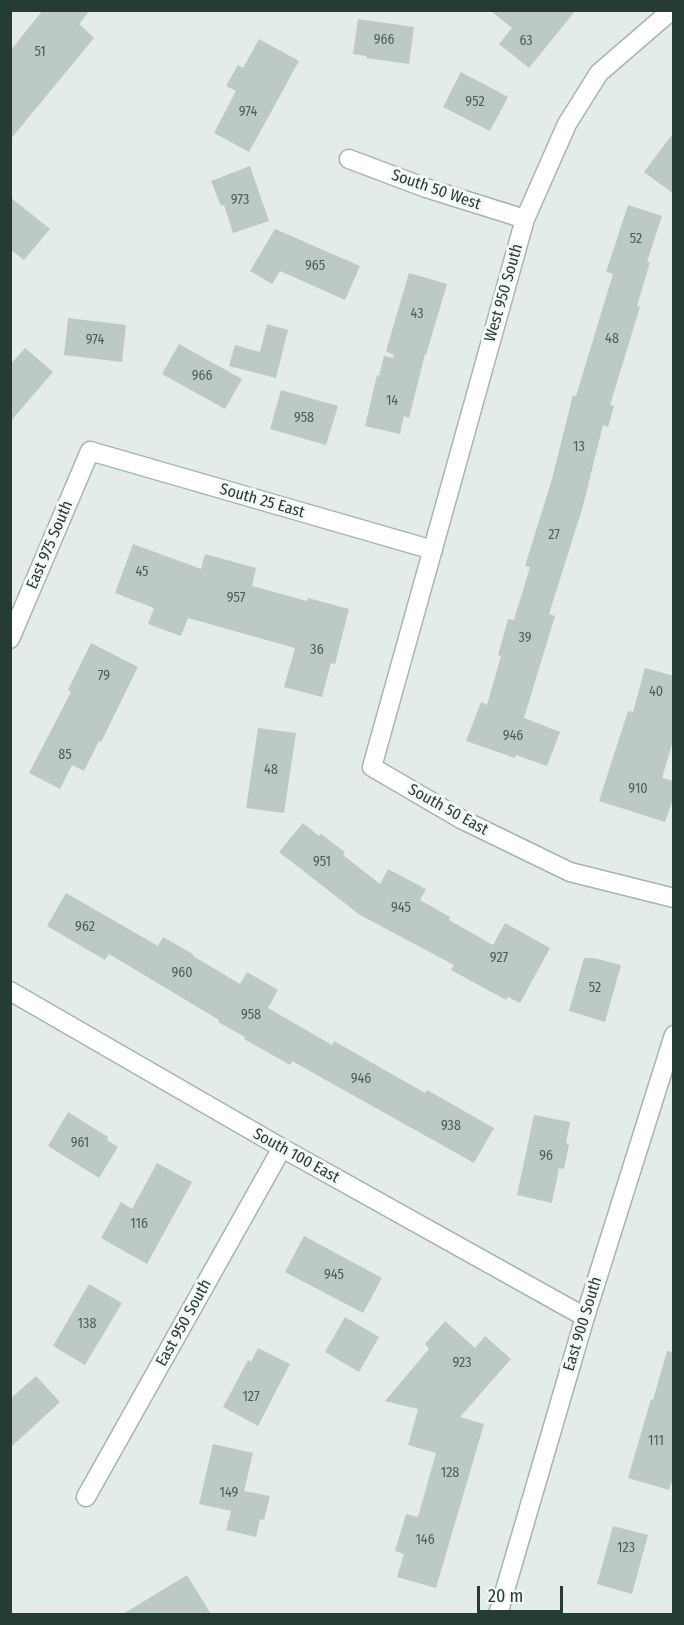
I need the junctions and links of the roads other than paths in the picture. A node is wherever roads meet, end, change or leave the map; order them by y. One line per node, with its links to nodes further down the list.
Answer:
1 (672, 10): 3 (street, West 950 South)
2 (349, 159): 3 (street, South 50 West)
3 (525, 219): 5 (street, West 950 South)
4 (90, 451): 5 (street, South 25 East); 7 (street, East 975 South)
5 (433, 550): 6 (street, West 950 South)
6 (415, 617): 8 (street, South 50 East)
7 (10, 639)
8 (674, 898)
9 (10, 991): 11 (street, South 100 East)
10 (674, 1035): 12 (street, East 900 South)
11 (282, 1148): 12 (street, South 100 East); 13 (street, East 950 South)
12 (585, 1317): 14 (street, East 900 South)
13 (86, 1497)
14 (498, 1614)

